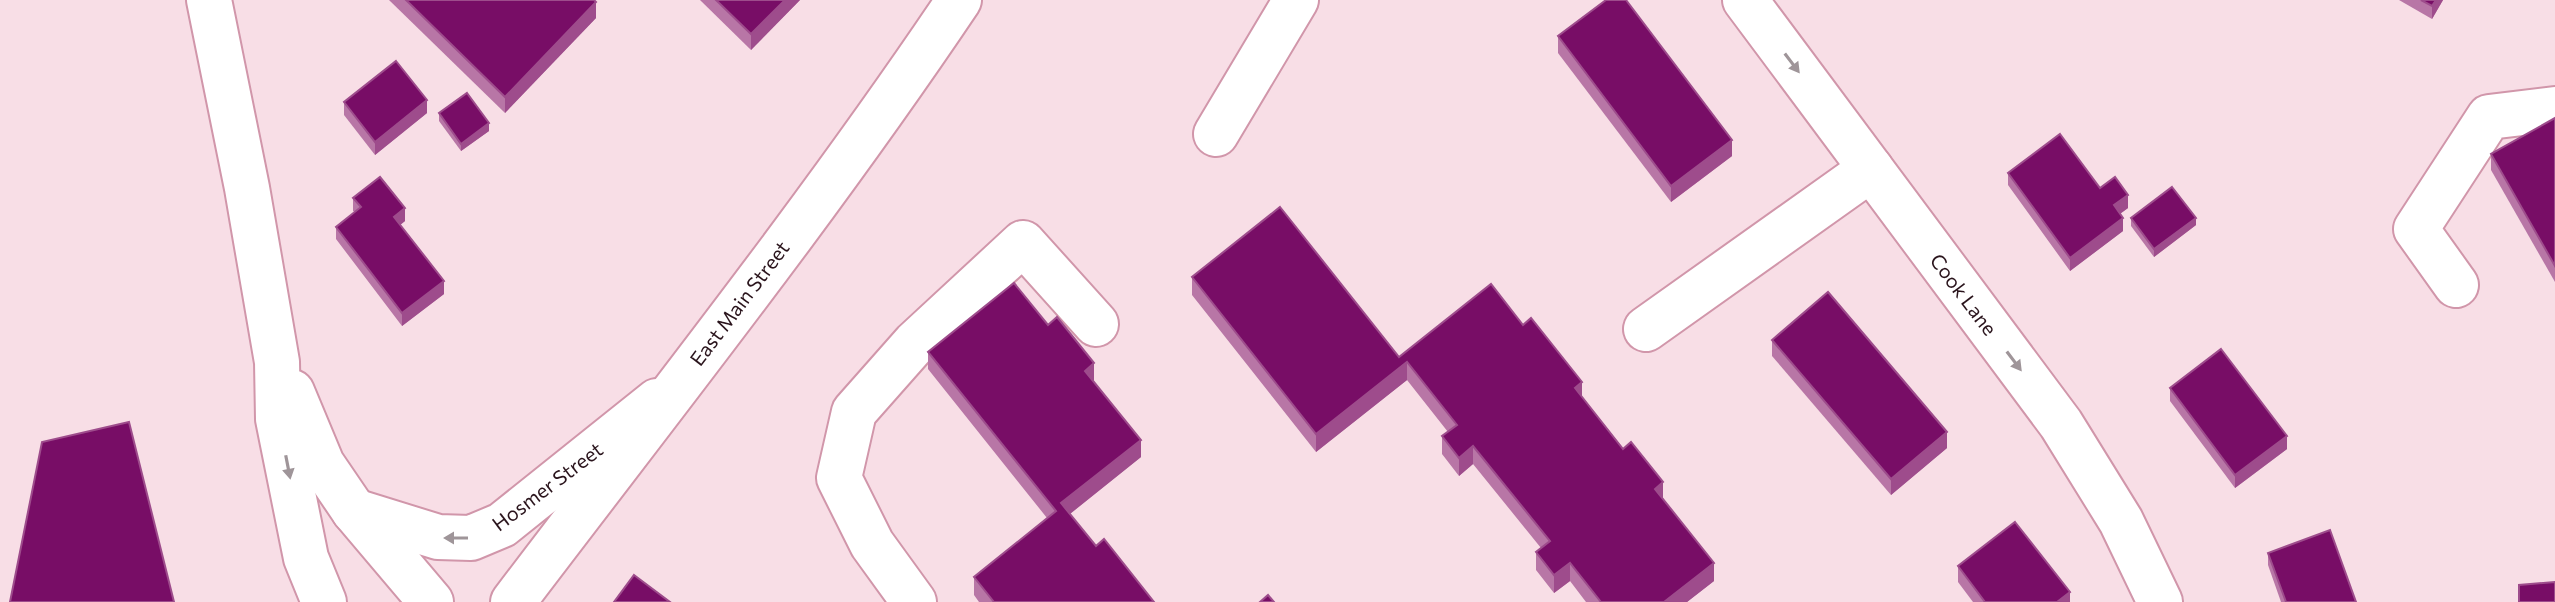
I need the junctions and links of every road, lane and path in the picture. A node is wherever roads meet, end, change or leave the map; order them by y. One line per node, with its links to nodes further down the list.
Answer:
1 (209, 0): 11 (street)
2 (959, 0): 12 (street, East Main Street)
3 (1296, 0): 6 (street)
4 (1745, 0): 7 (street, Cook Lane, one-way to 7)
5 (2555, 109): 8 (street)
6 (1216, 134)
7 (1871, 169): 10 (street); 20 (street, Cook Lane, one-way to 20)
8 (2456, 285)
9 (1096, 324): 19 (street)
10 (1646, 329)
11 (277, 362): 13 (street); 14 (street, one-way to 14)
12 (678, 385): 13 (street, Hosmer Street, one-way to 13); 18 (street, East Main Street)
13 (354, 511): 17 (street)
14 (306, 558): 15 (street); 16 (street)
15 (324, 602)
16 (347, 602)
17 (431, 602)
18 (513, 602)
19 (914, 602)
20 (2160, 602)

